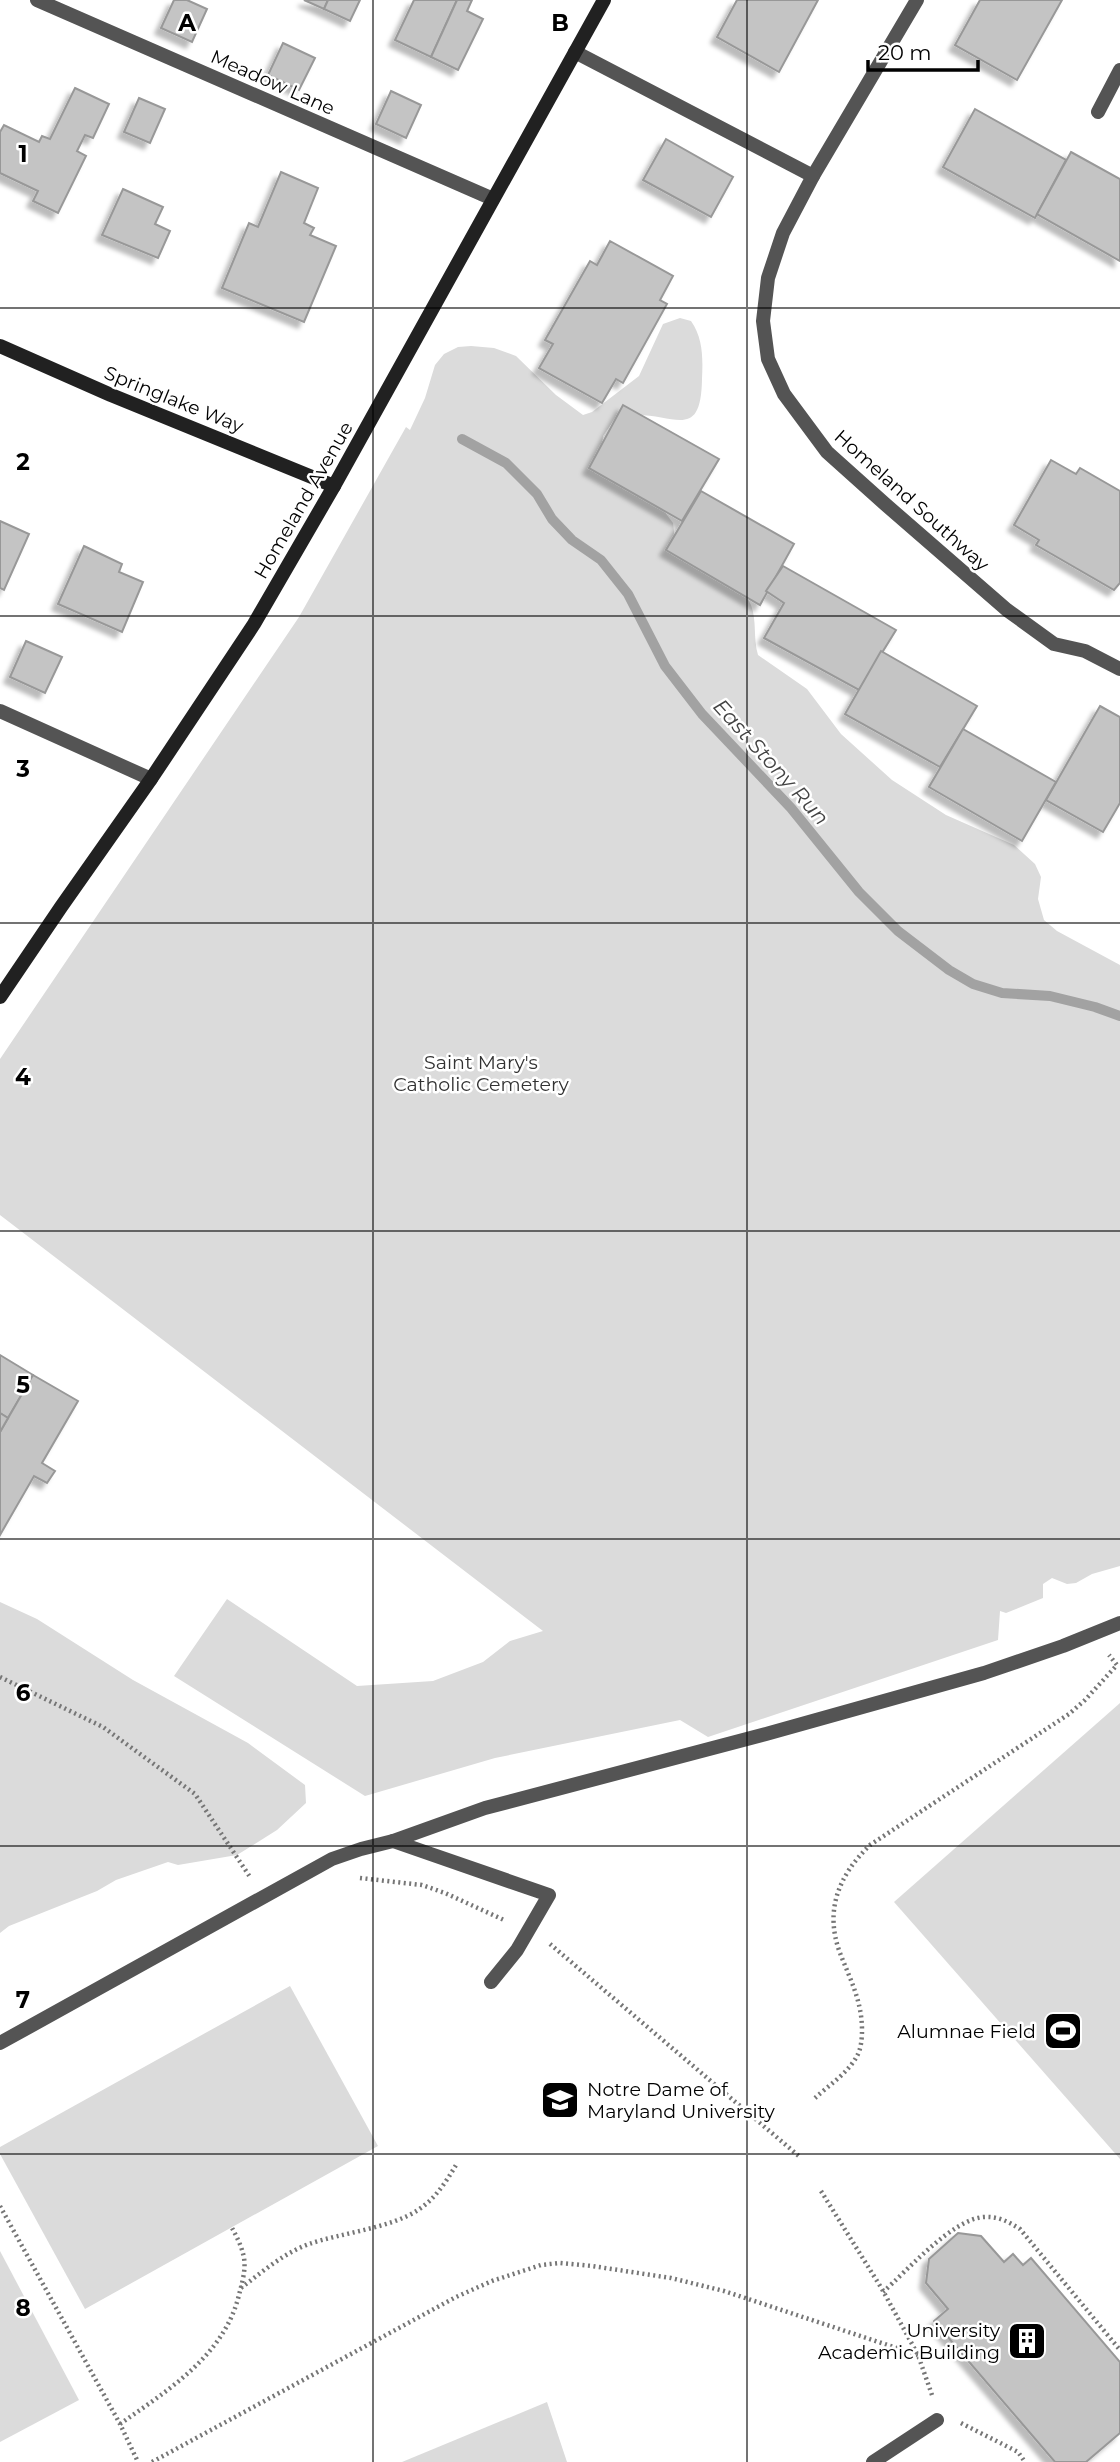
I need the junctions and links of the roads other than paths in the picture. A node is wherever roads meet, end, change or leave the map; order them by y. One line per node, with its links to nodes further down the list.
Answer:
1 (37, 0): 8 (street, Meadow Lane)
2 (604, 0): 4 (street, Homeland Avenue)
3 (917, 0): 7 (street, Homeland Southway)
4 (575, 52): 7 (street); 8 (street, Homeland Avenue)
5 (1120, 70): 6 (street)
6 (1098, 112)
7 (813, 176): 11 (street, Homeland Southway)
8 (493, 199): 10 (street, Homeland Avenue)
9 (0, 346): 10 (street, Springlake Way)
10 (334, 486): 13 (street, Homeland Avenue)
11 (1120, 669)
12 (0, 711): 13 (street)
13 (151, 779): 14 (street, Homeland Avenue)
14 (0, 998)
15 (1120, 1623): 16 (street)
16 (393, 1841): 17 (street); 18 (street)
17 (491, 1982)
18 (0, 2043)
19 (937, 2420): 20 (street)
20 (873, 2462)

